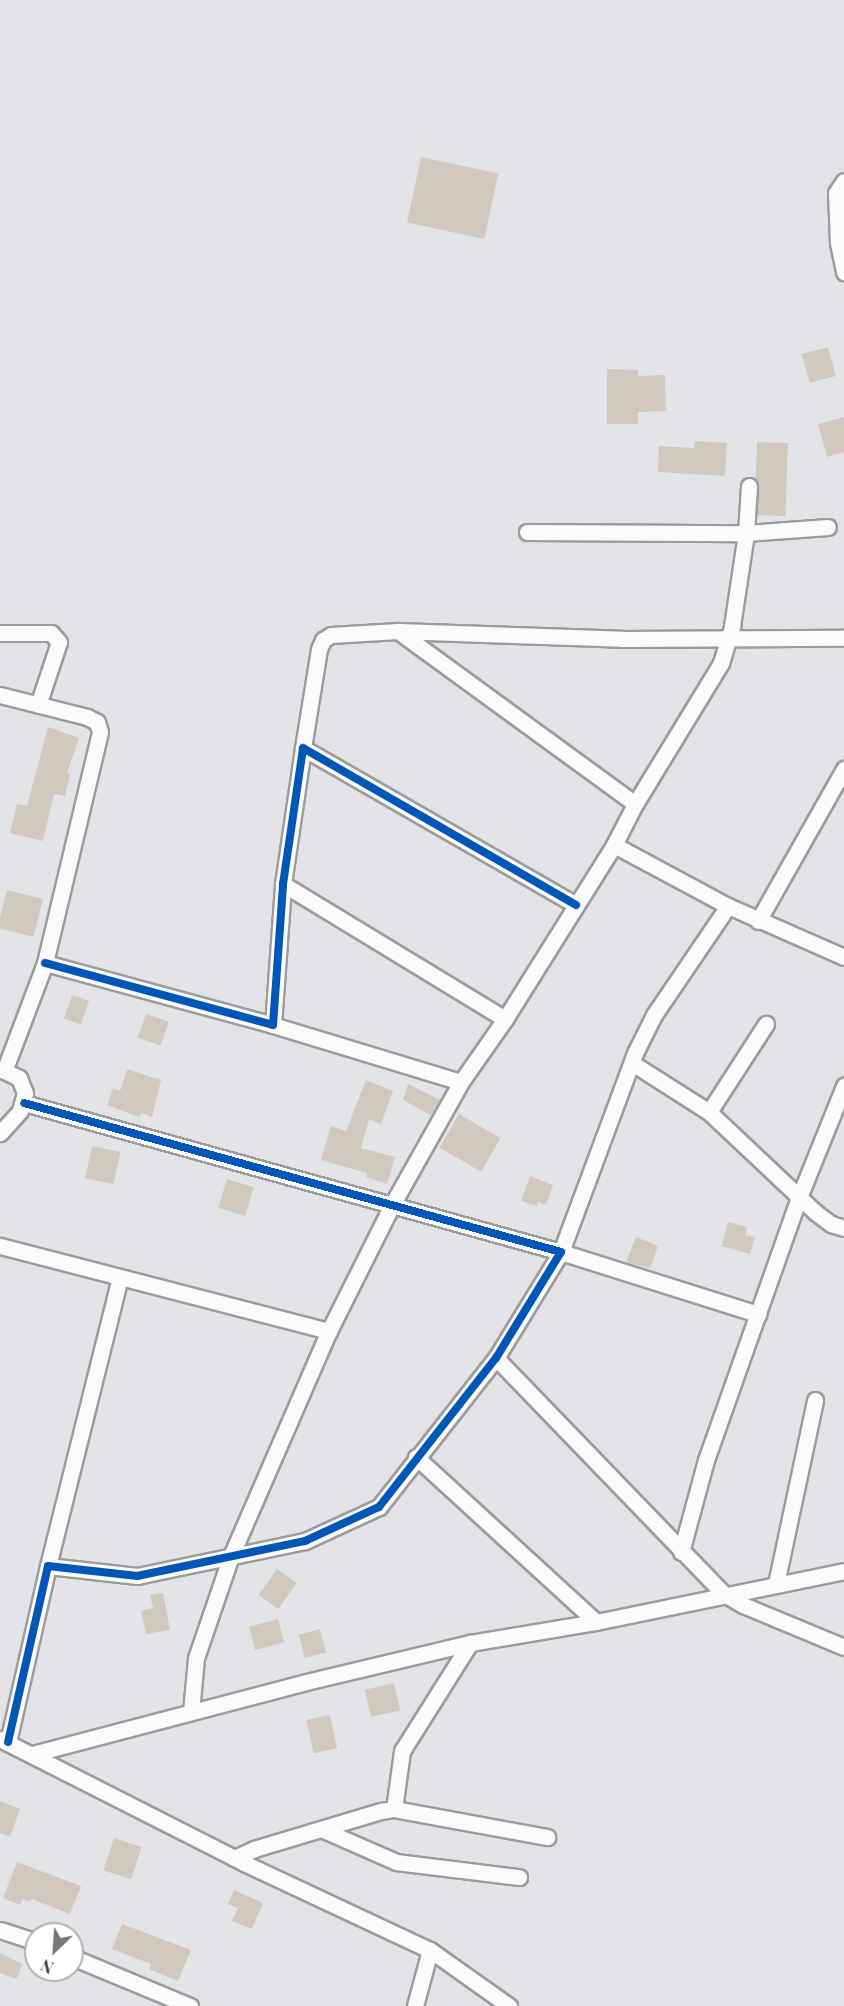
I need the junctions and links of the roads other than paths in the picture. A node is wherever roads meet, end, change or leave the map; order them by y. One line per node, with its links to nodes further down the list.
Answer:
1 (844, 181): 2 (street)
2 (844, 272)
3 (749, 486): 6 (street)
4 (828, 527): 6 (street)
5 (527, 532): 6 (street)
6 (746, 533): 10 (street)
7 (398, 631): 10 (street); 13 (street); 15 (street)
8 (0, 633): 12 (street)
9 (844, 638): 10 (street)
10 (729, 640): 15 (street)
11 (0, 695): 12 (street)
12 (38, 705): 22 (street)
13 (303, 748): 17 (street); 18 (street)
14 (843, 773): 20 (street)
15 (635, 804): 16 (street)
16 (614, 845): 18 (street); 19 (street)
17 (283, 884): 23 (street); 25 (street)
18 (576, 905): 23 (street)
19 (728, 906): 20 (street); 26 (street)
20 (758, 921): 21 (street)
21 (844, 957)
22 (45, 963): 25 (street); 27 (street)
23 (505, 1019): 28 (street)
24 (766, 1024): 31 (street)
25 (273, 1025): 28 (street)
26 (632, 1062): 31 (street); 37 (street)
27 (3, 1069): 30 (street)
28 (461, 1082): 34 (street)
29 (844, 1086): 33 (street)
30 (24, 1103): 32 (street); 34 (street)
31 (709, 1112): 33 (street)
32 (0, 1133)
33 (800, 1196): 35 (street); 39 (street)
34 (392, 1204): 37 (street); 40 (street)
35 (844, 1228)
36 (0, 1246): 38 (street)
37 (561, 1252): 39 (street); 41 (street)
38 (120, 1278): 40 (street); 46 (street)
39 (758, 1314): 44 (street)
40 (329, 1331): 45 (street)
41 (496, 1359): 43 (street); 44 (street)
42 (815, 1400): 48 (street)
43 (416, 1457): 45 (street); 50 (street)
44 (681, 1552): 49 (street)
45 (231, 1556): 46 (street); 53 (street)
46 (48, 1566): 54 (street)
47 (844, 1571): 48 (street)
48 (776, 1584): 49 (street)
49 (724, 1594): 50 (street); 52 (street)
50 (596, 1622): 51 (street)
51 (470, 1643): 53 (street); 56 (street)
52 (844, 1647)
53 (191, 1712): 55 (street)
54 (4, 1740): 55 (street)
55 (32, 1754): 59 (street)
56 (394, 1809): 57 (street); 58 (street)
57 (321, 1829): 59 (street); 60 (street)
58 (548, 1837)
59 (234, 1858): 63 (street)
60 (519, 1877)
61 (0, 1930): 62 (street)
62 (24, 1938)
63 (430, 1950): 66 (street); 67 (street)
64 (84, 1962): 65 (street)
65 (190, 2006)
66 (415, 2006)
67 (509, 2006)

